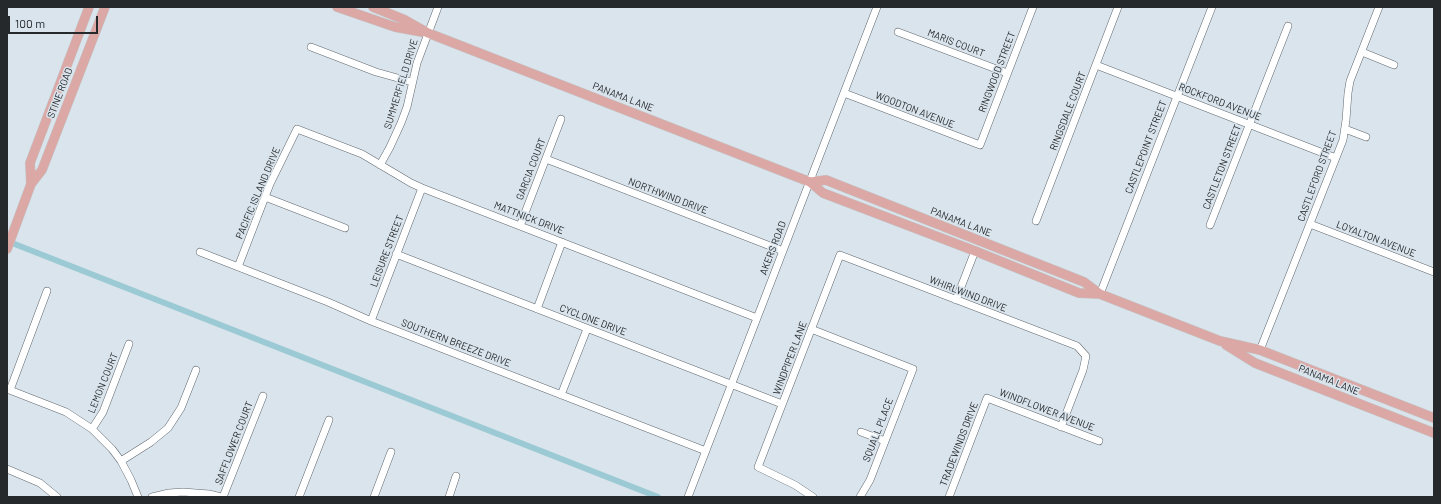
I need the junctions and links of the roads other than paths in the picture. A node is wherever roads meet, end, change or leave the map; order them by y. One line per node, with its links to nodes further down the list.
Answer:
1 (89, 7): 32 (main road, STINE ROAD)
2 (105, 7): 32 (main road, STINE ROAD)
3 (337, 7): 13 (main road, PANAMA LANE)
4 (373, 7): 13 (main road, PANAMA LANE)
5 (438, 7): 13 (street, SUMMERFIELD DRIVE)
6 (877, 7): 20 (street, AKERS ROAD)
7 (1033, 7): 18 (street, RINGWOOD STREET)
8 (1118, 7): 16 (street, RINGSDALE COURT)
9 (1212, 7): 21 (street, CASTLEPOINT STREET)
10 (1379, 7): 15 (street, CASTLEFORD STREET)
11 (1288, 26): 23 (street, CASTLETON STREET)
12 (898, 32): 18 (street, MARIS COURT)
13 (428, 33): 19 (street, SUMMERFIELD DRIVE); 31 (main road, PANAMA LANE)
14 (311, 47): 19 (street)
15 (1362, 52): 17 (street); 25 (street, CASTLEFORD STREET)
16 (1096, 65): 21 (street, ROCKFORD AVENUE); 35 (street, RINGSDALE COURT)
17 (1394, 65)
18 (1007, 73): 27 (street, RINGWOOD STREET)
19 (412, 82): 30 (street, SUMMERFIELD DRIVE)
20 (844, 93): 27 (street, WOODTON AVENUE); 31 (street, AKERS ROAD)
21 (1177, 96): 23 (street, ROCKFORD AVENUE); 51 (street, CASTLEPOINT STREET)
22 (561, 119): 29 (street, GARCIA COURT)
23 (1249, 124): 28 (street, ROCKFORD AVENUE); 37 (street, CASTLETON STREET)
24 (297, 129): 30 (street, MATTNICK DRIVE); 34 (street, PACIFIC ISLAND DRIVE)
25 (1346, 129): 26 (street); 28 (street, CASTLEFORD STREET)
26 (1366, 137)
27 (980, 145)
28 (1336, 158): 36 (street, CASTLEFORD STREET)
29 (546, 159): 38 (street, GARCIA COURT); 43 (street, NORTHWIND DRIVE)
30 (380, 165): 33 (street, MATTNICK DRIVE)
31 (810, 182): 43 (street, AKERS ROAD); 44 (main road, PANAMA LANE); 47 (main road, PANAMA LANE)
32 (31, 184): 41 (main road, STINE ROAD)
33 (422, 188): 38 (street, MATTNICK DRIVE); 45 (street, LEISURE STREET)
34 (265, 197): 39 (street); 48 (street, PACIFIC ISLAND DRIVE)
35 (1036, 221)
36 (1310, 224): 49 (street, LOYALTON AVENUE); 60 (street, CASTLEFORD STREET)
37 (1210, 225)
38 (520, 226): 40 (street, MATTNICK DRIVE)
39 (345, 228)
40 (562, 242): 53 (street); 54 (street, MATTNICK DRIVE)
41 (7, 249)
42 (200, 252): 48 (street, SOUTHERN BREEZE DRIVE)
43 (783, 252): 54 (street, AKERS ROAD)
44 (975, 252): 47 (main road); 51 (main road, PANAMA LANE); 52 (street)
45 (396, 254): 53 (street, CYCLONE DRIVE); 55 (street, LEISURE STREET)
46 (840, 255): 52 (street, WHIRLWIND DRIVE); 57 (street, WINDPIPER LANE)
47 (1026, 259): 51 (main road, PANAMA LANE)
48 (238, 267): 55 (street, SOUTHERN BREEZE DRIVE)
49 (1434, 272)
50 (47, 291): 63 (street)
51 (1100, 294): 58 (main road, PANAMA LANE)
52 (956, 300): 70 (street, WHIRLWIND DRIVE)
53 (536, 309): 56 (street, CYCLONE DRIVE)
54 (757, 318): 62 (street, AKERS ROAD)
55 (371, 321): 64 (street, SOUTHERN BREEZE DRIVE)
56 (587, 329): 62 (street, CYCLONE DRIVE); 64 (street)
57 (811, 329): 67 (street, WINDPIPER LANE); 74 (street, SQUALL PLACE)
58 (1223, 343): 60 (main road); 73 (main road, PANAMA LANE)
59 (130, 344): 71 (street, LEMON COURT)
60 (1260, 350): 68 (main road, PANAMA LANE)
61 (196, 370): 78 (street)
62 (732, 385): 67 (street, CYCLONE DRIVE); 76 (street, AKERS ROAD)
63 (8, 389): 71 (street)
64 (561, 395): 76 (street, SOUTHERN BREEZE DRIVE)
65 (263, 396): 85 (street, SAFFLOWER COURT)
66 (987, 398): 70 (street, WINDFLOWER AVENUE); 91 (street, TRADEWINDS DRIVE)
67 (782, 404): 89 (street, WINDPIPER LANE)
68 (1434, 418)
69 (329, 420): 86 (street)
70 (1061, 427): 75 (street, WINDFLOWER AVENUE)
71 (92, 429): 78 (street)
72 (861, 432): 74 (street)
73 (1434, 433)
74 (885, 441): 90 (street, SQUALL PLACE)
75 (1099, 441)
76 (706, 451): 81 (street, AKERS ROAD)
77 (391, 452): 87 (street)
78 (121, 461): 83 (street)
79 (7, 469): 82 (street)
80 (456, 476): 88 (street)
81 (689, 494)
82 (57, 497)
83 (138, 497)
84 (152, 497): 85 (street)
85 (222, 497)
86 (299, 497)
87 (374, 497)
88 (449, 497)
89 (813, 497)
90 (860, 497)
91 (949, 497)

